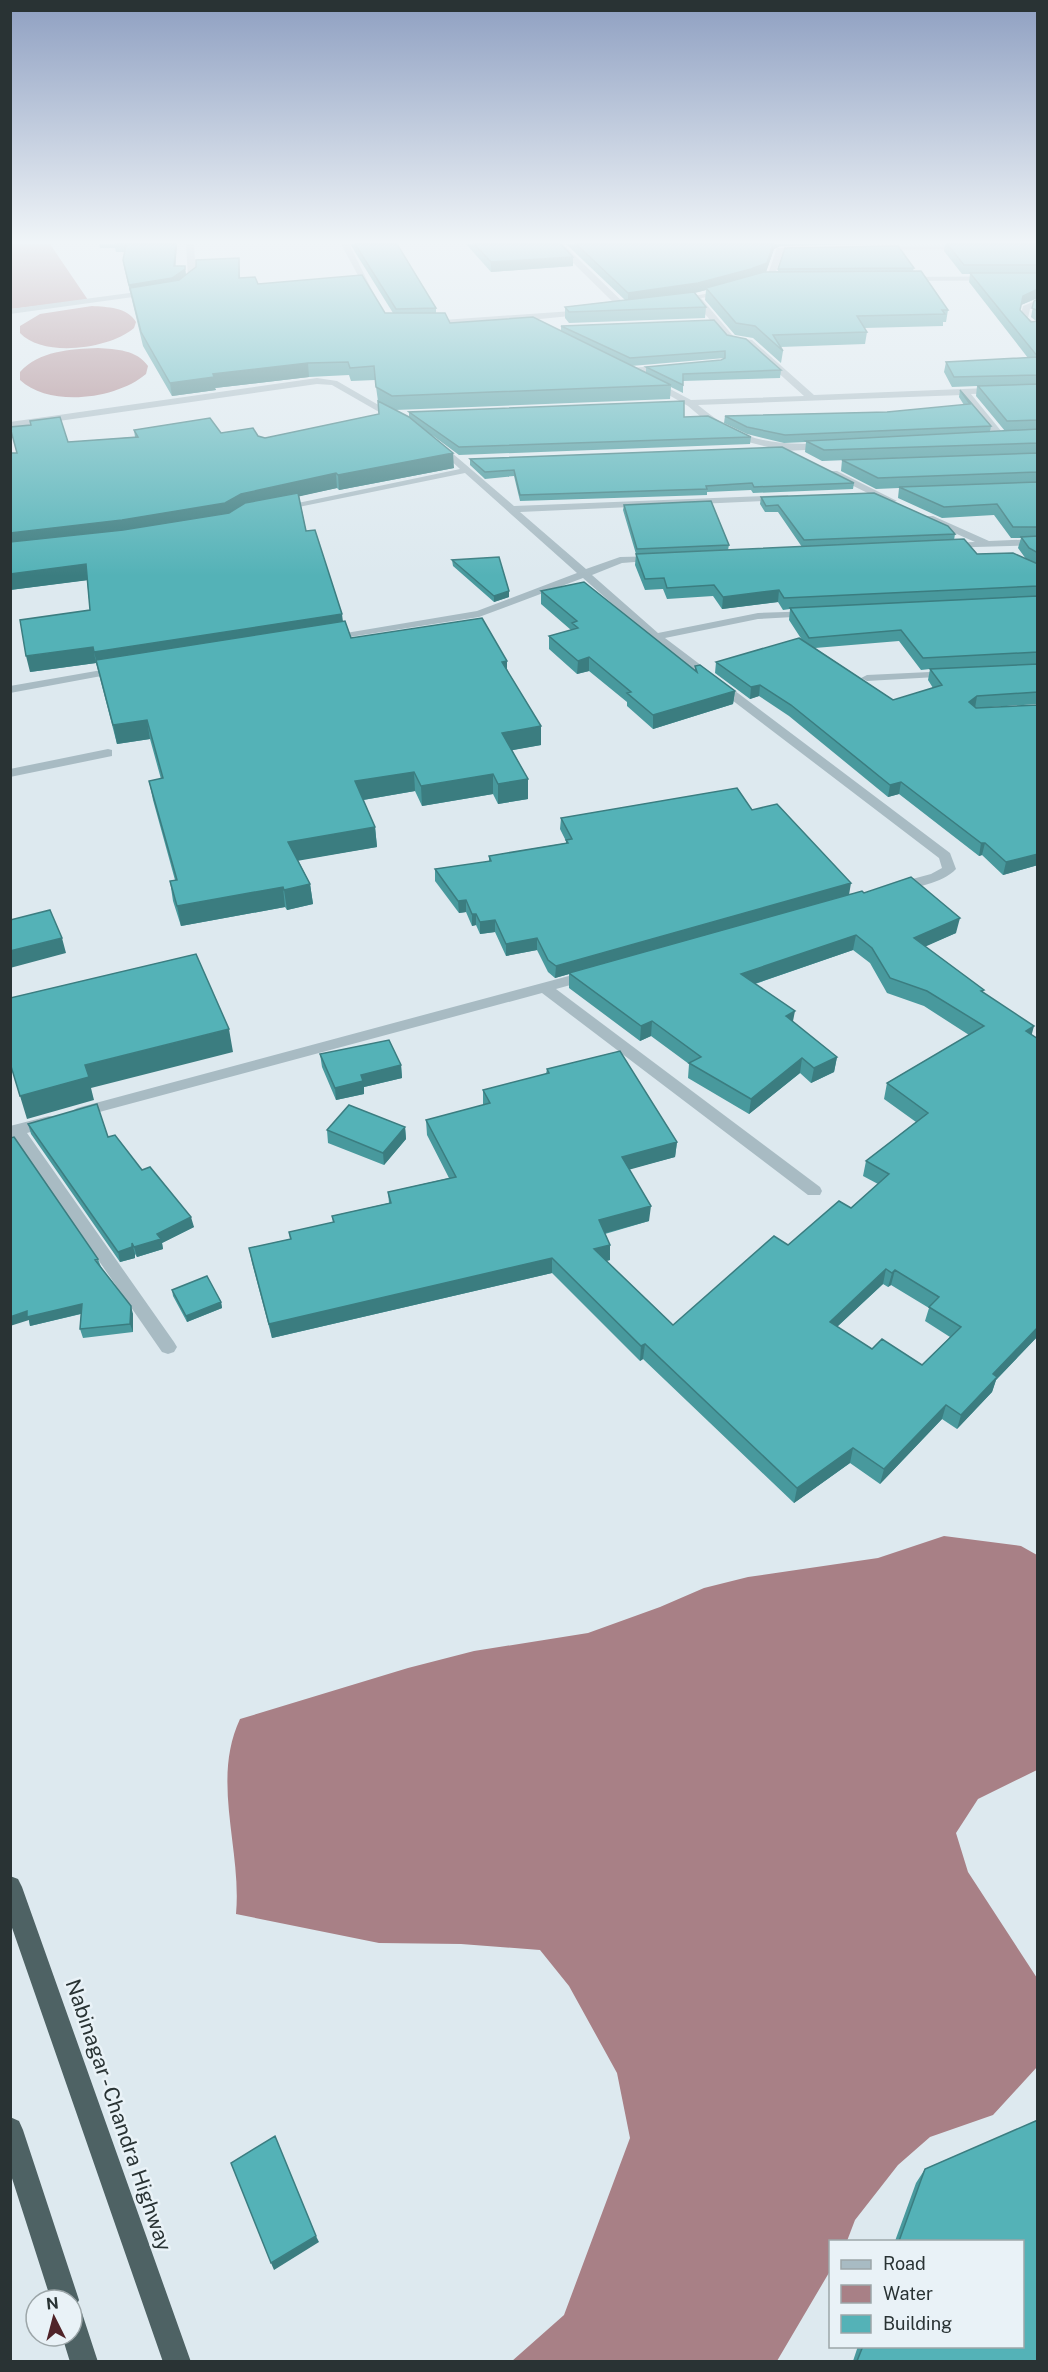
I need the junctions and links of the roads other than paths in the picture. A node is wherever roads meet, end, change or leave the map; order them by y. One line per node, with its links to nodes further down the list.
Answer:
1 (764, 355): 7 (street)
2 (674, 366): 4 (street)
3 (618, 367): 4 (street)
4 (628, 371): 8 (street)
5 (1038, 389): 6 (street)
6 (964, 392): 7 (street); 13 (street)
7 (812, 398): 8 (street)
8 (690, 403): 9 (street); 15 (street)
9 (666, 404)
10 (405, 419): 11 (street)
11 (10, 425)
12 (429, 437): 18 (street)
13 (980, 438)
14 (831, 446): 15 (street)
15 (784, 448): 16 (street); 17 (street)
16 (737, 450)
17 (801, 457)
18 (467, 465): 24 (street); 25 (street)
19 (842, 465): 21 (street)
20 (898, 493): 21 (street)
21 (874, 494): 22 (street); 27 (street)
22 (851, 495)
23 (792, 497): 24 (street)
24 (509, 509): 31 (street)
25 (266, 510)
26 (1038, 542): 27 (street)
27 (987, 544): 28 (street); 29 (street)
28 (928, 546)
29 (1007, 555)
30 (667, 558): 31 (street)
31 (583, 574): 33 (street); 34 (street)
32 (822, 612): 33 (street)
33 (656, 637): 41 (street)
34 (319, 640)
35 (135, 668): 38 (street)
36 (958, 673): 37 (street)
37 (867, 678)
38 (10, 690)
39 (108, 753): 40 (street)
40 (10, 774)
41 (880, 893)
42 (611, 970): 43 (street)
43 (544, 987): 44 (street); 45 (street)
44 (14, 1131): 46 (street)
45 (814, 1191)
46 (168, 1347)
47 (10, 1887): 50 (highway, Nabinagar - Chandra Highway)
48 (10, 2130): 49 (highway)
49 (61, 2288)
50 (177, 2361)

